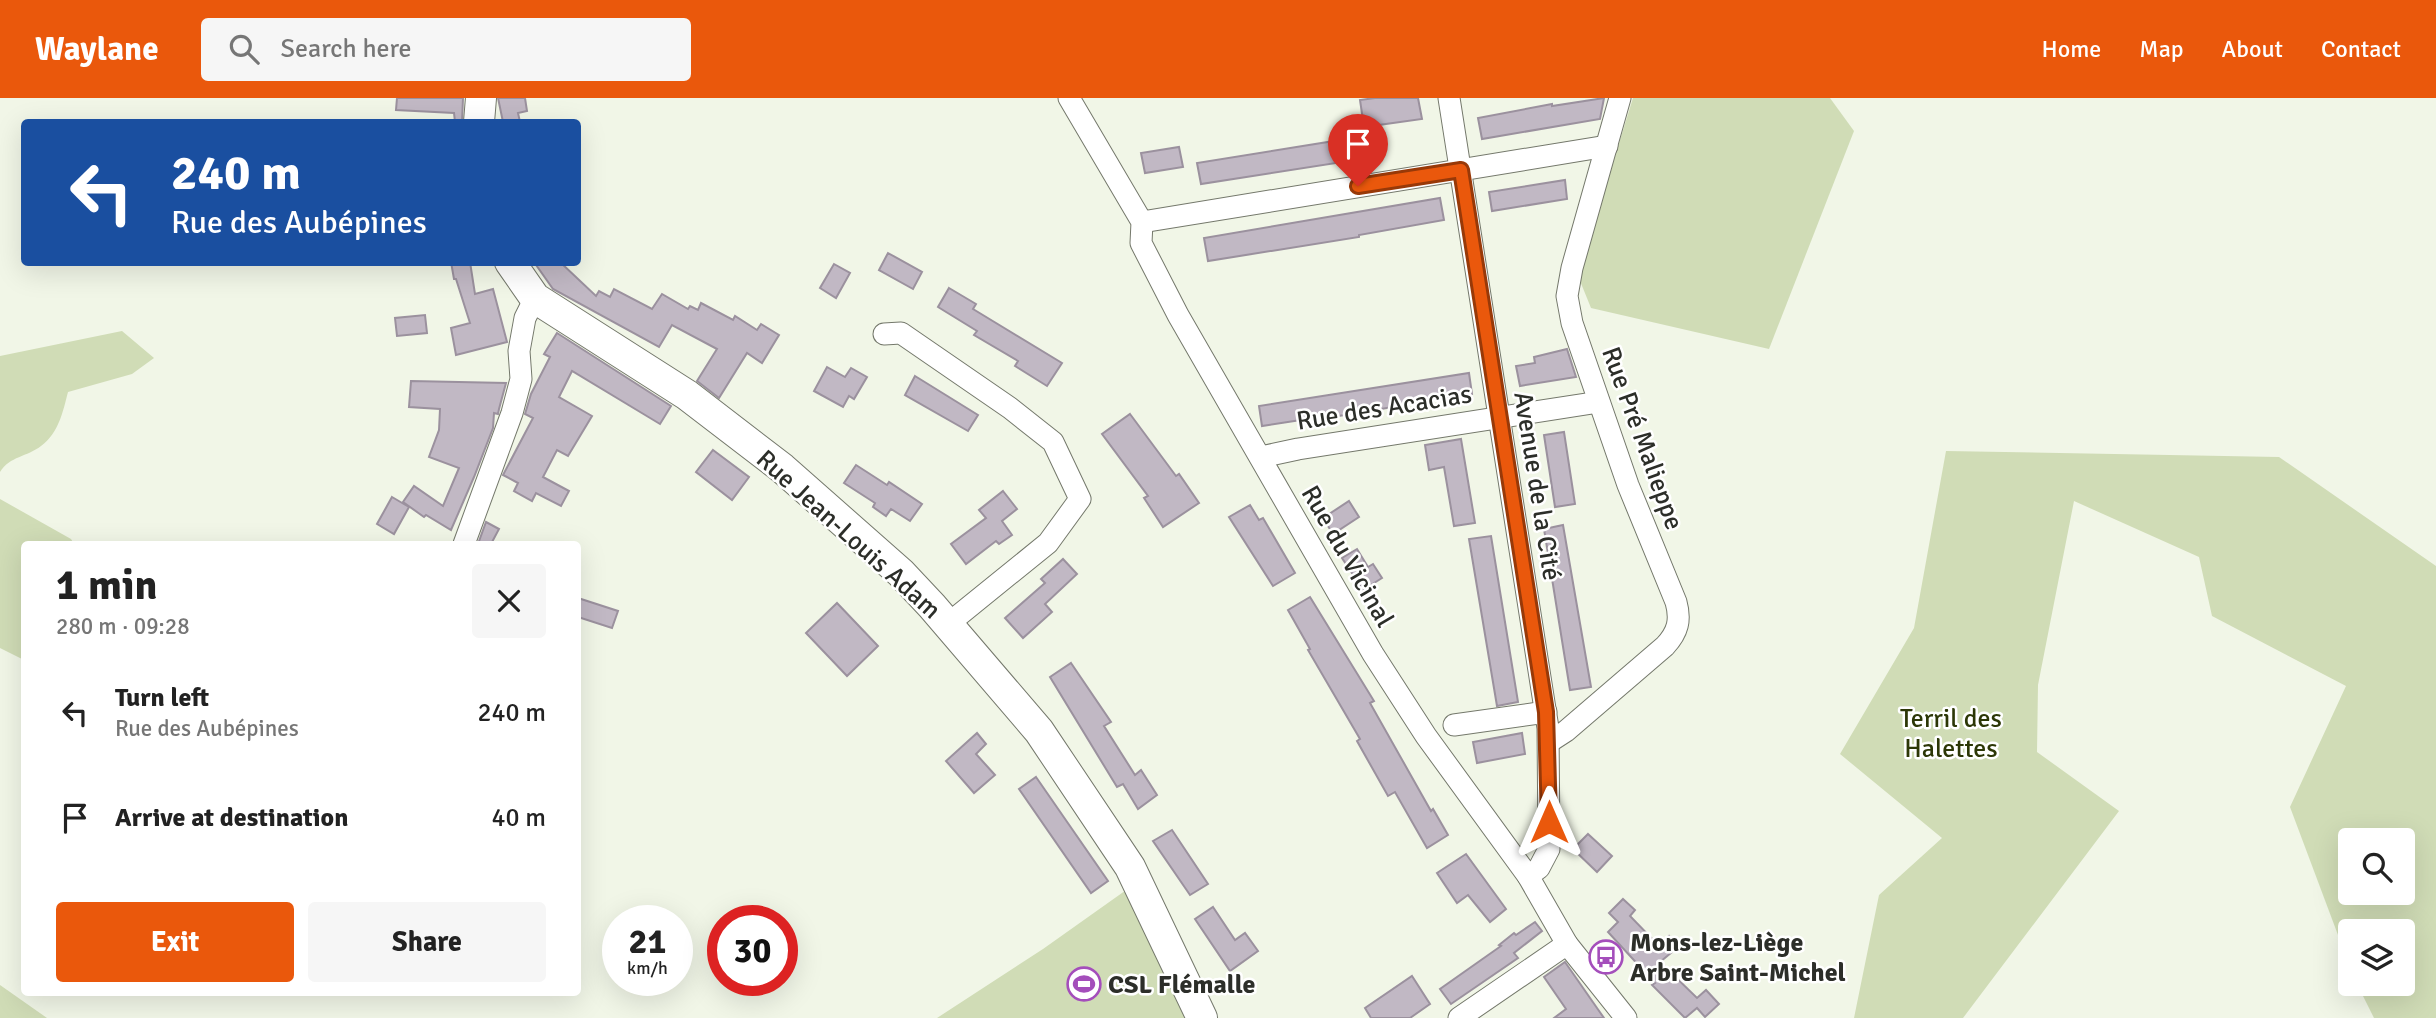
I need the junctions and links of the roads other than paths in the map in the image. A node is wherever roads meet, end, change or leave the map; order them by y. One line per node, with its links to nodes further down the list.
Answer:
1 (481, 98): 5 (street)
2 (1069, 98): 8 (street, Rue du Vicinal)
3 (1449, 98): 7 (street, Avenue de la Cité)
4 (1620, 98): 6 (street, Rue Pré Malieppe)
5 (479, 119)
6 (1606, 146): 7 (street); 12 (street, Rue Pré Malieppe)
7 (1461, 170): 8 (street); 13 (street, Avenue de la Cité)
8 (1142, 222): 14 (street, Rue du Vicinal)
9 (513, 266): 10 (street, Rue Jean-Louis Adam)
10 (535, 298): 15 (street); 16 (street, Rue Jean-Louis Adam)
11 (884, 334): 16 (street)
12 (1599, 402): 13 (street, Rue des Acacias); 19 (street, Rue Pré Malieppe)
13 (1499, 417): 14 (street, Rue des Acacias); 17 (street, Avenue de la Cité)
14 (1261, 457): 20 (street, Rue du Vicinal)
15 (465, 541)
16 (948, 624): 22 (street, Rue Jean-Louis Adam)
17 (1546, 712): 18 (street); 19 (street, Avenue de la Cité)
18 (1454, 725)
19 (1549, 742): 20 (street, Avenue de la Cité)
20 (1528, 876): 21 (street, Rue du Vicinal)
21 (1567, 944): 23 (street); 24 (street, Rue du Vicinal)
22 (1202, 1018)
23 (1459, 1018)
24 (1626, 1018)

